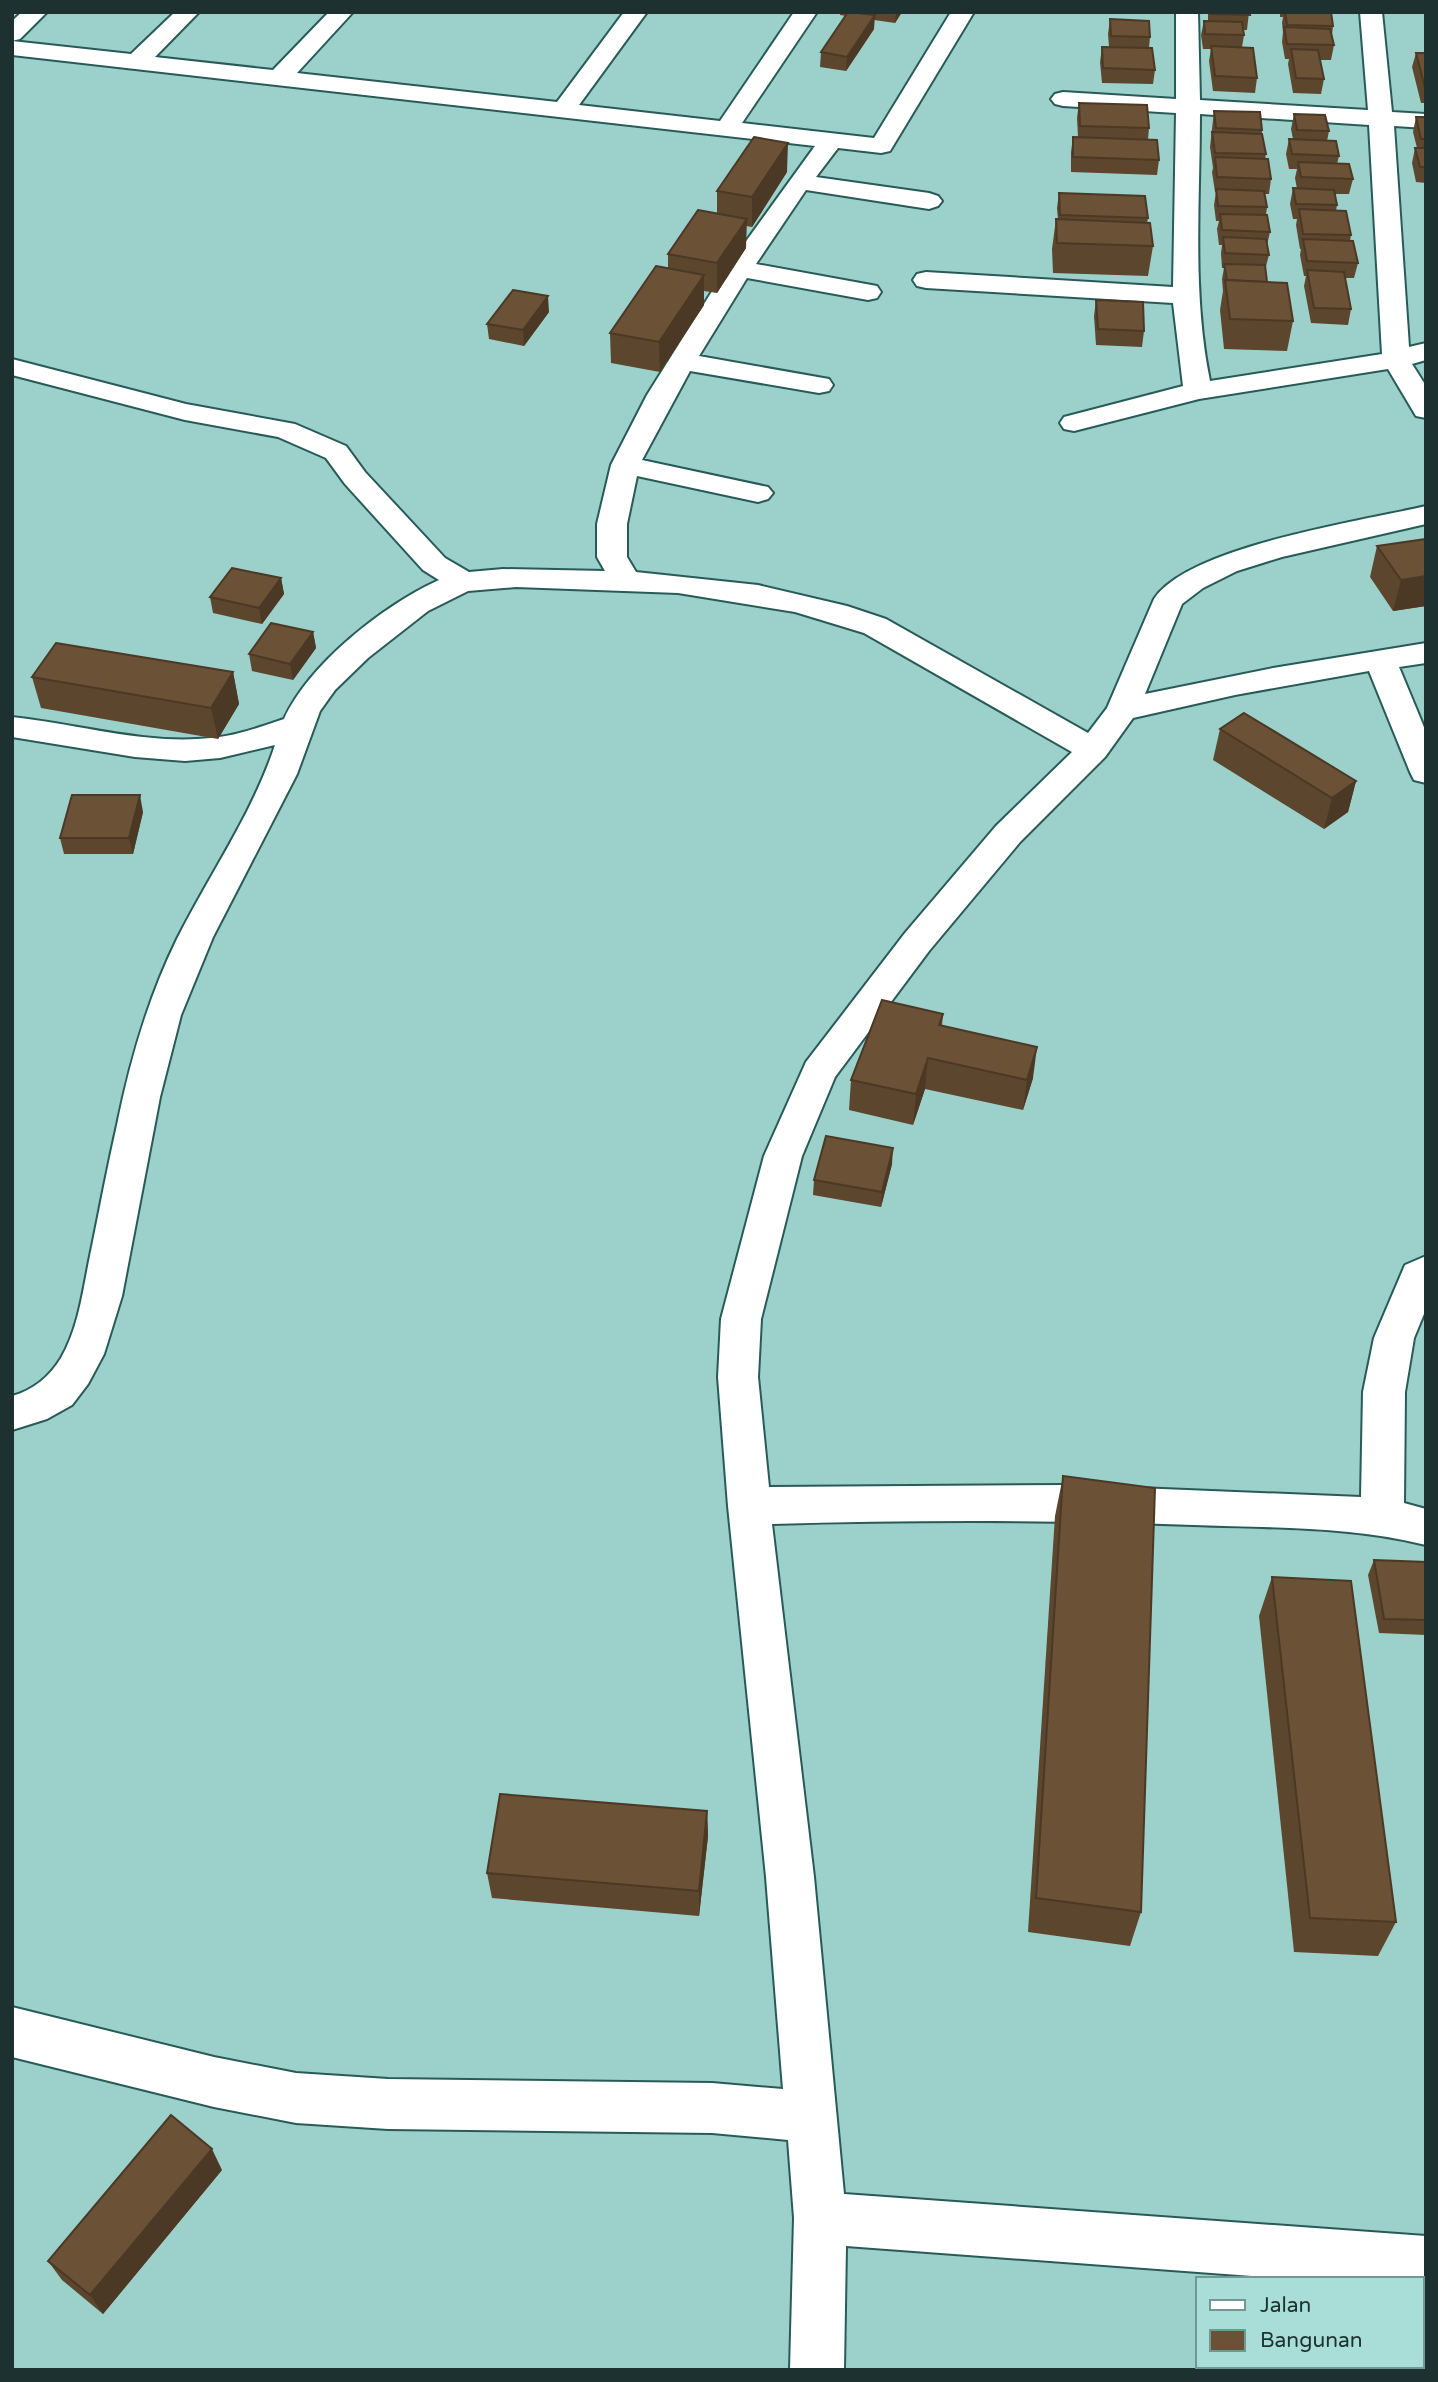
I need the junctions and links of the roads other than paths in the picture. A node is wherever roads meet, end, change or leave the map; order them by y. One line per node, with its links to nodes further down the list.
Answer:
1 (36, 12): 9 (street)
2 (188, 12): 11 (street)
3 (342, 12): 12 (street)
4 (636, 12): 15 (street)
5 (806, 12): 18 (street)
6 (963, 12): 19 (street)
7 (1187, 12): 14 (street)
8 (1371, 12): 16 (street)
9 (12, 34)
10 (12, 48): 11 (street)
11 (136, 62): 12 (street)
12 (279, 78): 15 (street)
13 (1063, 99): 14 (street)
14 (1188, 107): 16 (street); 25 (street)
15 (563, 110): 18 (street)
16 (1381, 118): 17 (street); 27 (street)
17 (1426, 121)
18 (726, 128): 19 (street)
19 (831, 141): 20 (street)
20 (800, 182): 21 (street); 22 (street)
21 (929, 201)
22 (739, 269): 24 (street); 28 (street)
23 (926, 280): 25 (street)
24 (868, 292)
25 (1184, 296): 31 (street)
26 (1426, 351): 27 (street)
27 (1396, 360): 31 (street); 32 (street)
28 (682, 361): 30 (street); 34 (street)
29 (12, 367): 38 (street)
30 (819, 385)
31 (1198, 391): 33 (street)
32 (1426, 410)
33 (1074, 423)
34 (625, 465): 35 (street); 37 (street)
35 (758, 493)
36 (1426, 515): 41 (street)
37 (625, 579): 38 (street); 44 (street)
38 (457, 585): 42 (street)
39 (1426, 653): 40 (street)
40 (1380, 660): 41 (street); 45 (street)
41 (1122, 710): 44 (street)
42 (297, 726): 43 (street); 47 (street)
43 (12, 727)
44 (1093, 750): 48 (street)
45 (1426, 772)
46 (1426, 1271): 49 (street)
47 (12, 1413)
48 (749, 1506): 49 (street); 52 (street)
49 (1382, 1516): 50 (street)
50 (1426, 1527)
51 (12, 2032): 52 (street)
52 (812, 2117): 53 (street)
53 (820, 2218): 54 (street); 55 (street)
54 (1426, 2262)
55 (817, 2370)

